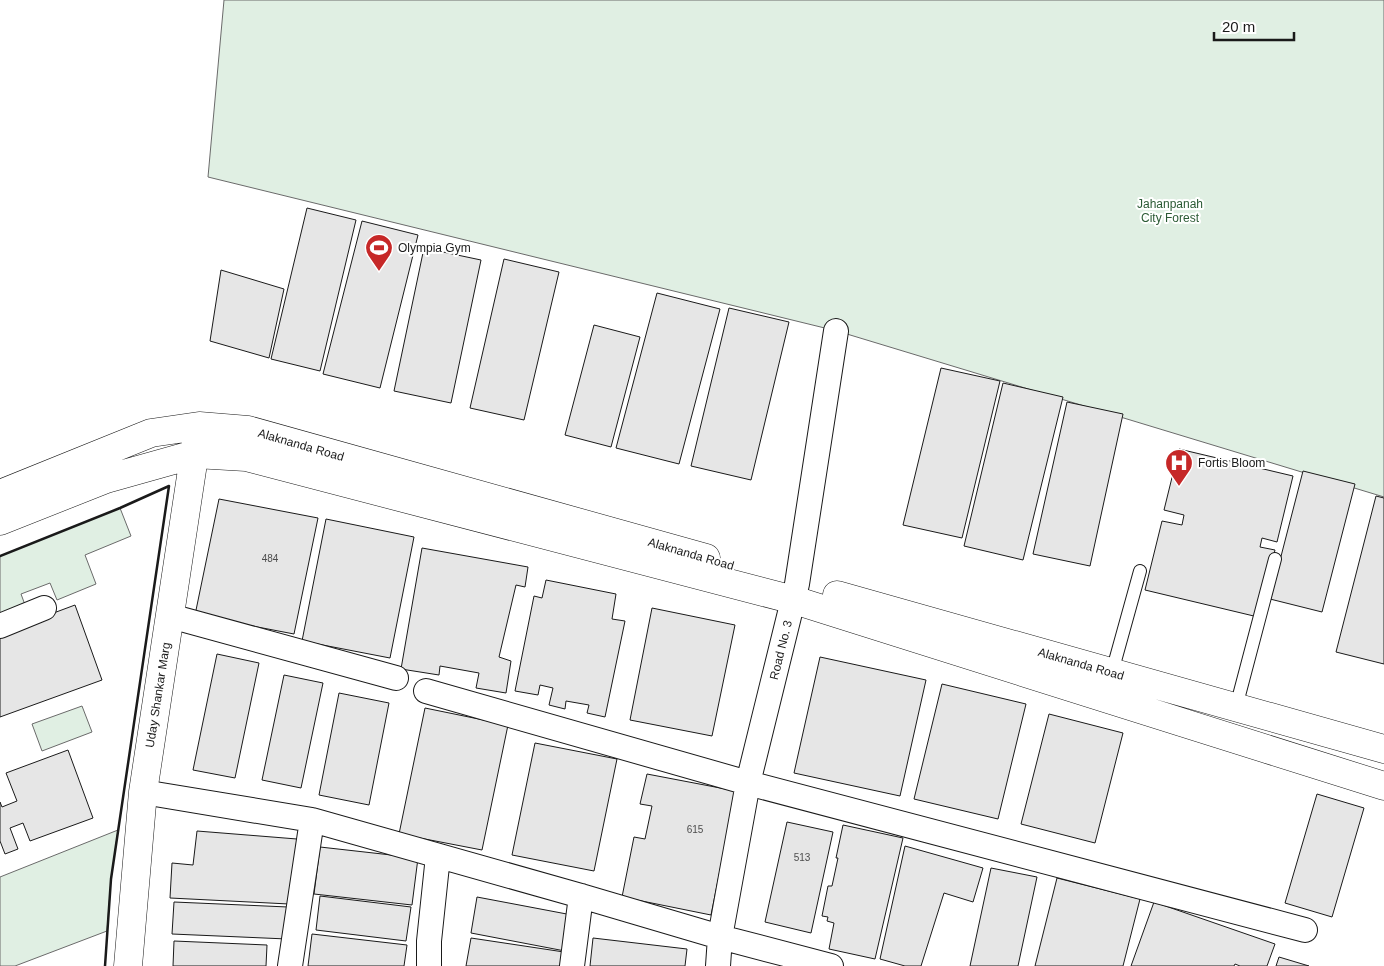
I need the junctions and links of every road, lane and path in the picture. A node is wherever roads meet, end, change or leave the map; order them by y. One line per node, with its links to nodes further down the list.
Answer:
1 (836, 331): 8 (street, Road No. 3)
2 (199, 426): 3 (street, Uday Shankar Marg); 4 (street, Alaknanda Road); 8 (street, Alaknanda Road)
3 (195, 454): 5 (street); 8 (street); 10 (street, Uday Shankar Marg)
4 (0, 494)
5 (0, 521)
6 (1274, 559): 15 (lane)
7 (1140, 571): 12 (lane)
8 (795, 592): 12 (street, Alaknanda Road); 17 (street, Road No. 3); 18 (street)
9 (44, 608): 11 (street)
10 (170, 616): 13 (street); 19 (street, Uday Shankar Marg)
11 (0, 626)
12 (1112, 672): 15 (street, Alaknanda Road)
13 (396, 678)
14 (426, 691): 17 (street)
15 (1236, 707): 16 (street, Alaknanda Road)
16 (1384, 749)
17 (748, 783): 23 (street); 24 (street, Road No. 3)
18 (1384, 786)
19 (142, 792): 20 (street); 25 (street, Uday Shankar Marg)
20 (312, 820): 21 (street); 26 (street)
21 (438, 856): 22 (street); 27 (street)
22 (581, 896): 24 (street); 28 (street)
23 (1304, 930)
24 (720, 937): 29 (street, Road No. 3); 30 (street)
25 (128, 966)
26 (290, 966)
27 (428, 966)
28 (572, 966)
29 (718, 966)
30 (831, 966)

